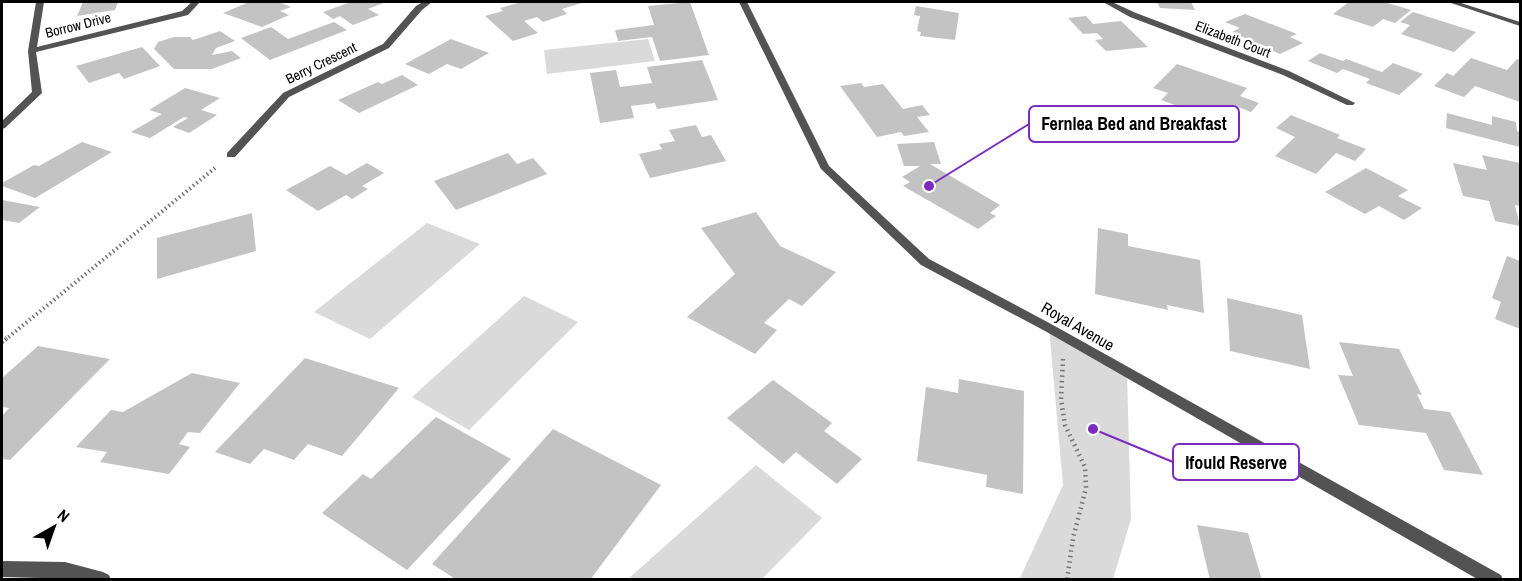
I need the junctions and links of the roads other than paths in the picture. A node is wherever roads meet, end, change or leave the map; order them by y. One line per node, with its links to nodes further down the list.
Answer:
1 (40, 2): 10 (street)
2 (196, 2): 10 (street, Borrow Drive)
3 (428, 2): 13 (street, Berry Crescent)
4 (743, 2): 16 (street, Royal Avenue)
5 (1107, 2): 11 (street, Elizabeth Court)
6 (1452, 2): 7 (street)
7 (1492, 14): 8 (street); 9 (street)
8 (1521, 24)
9 (1521, 29)
10 (32, 51): 12 (street)
11 (1350, 103)
12 (2, 126)
13 (231, 155)
14 (2, 569): 15 (street)
15 (103, 579)
16 (1495, 579)

